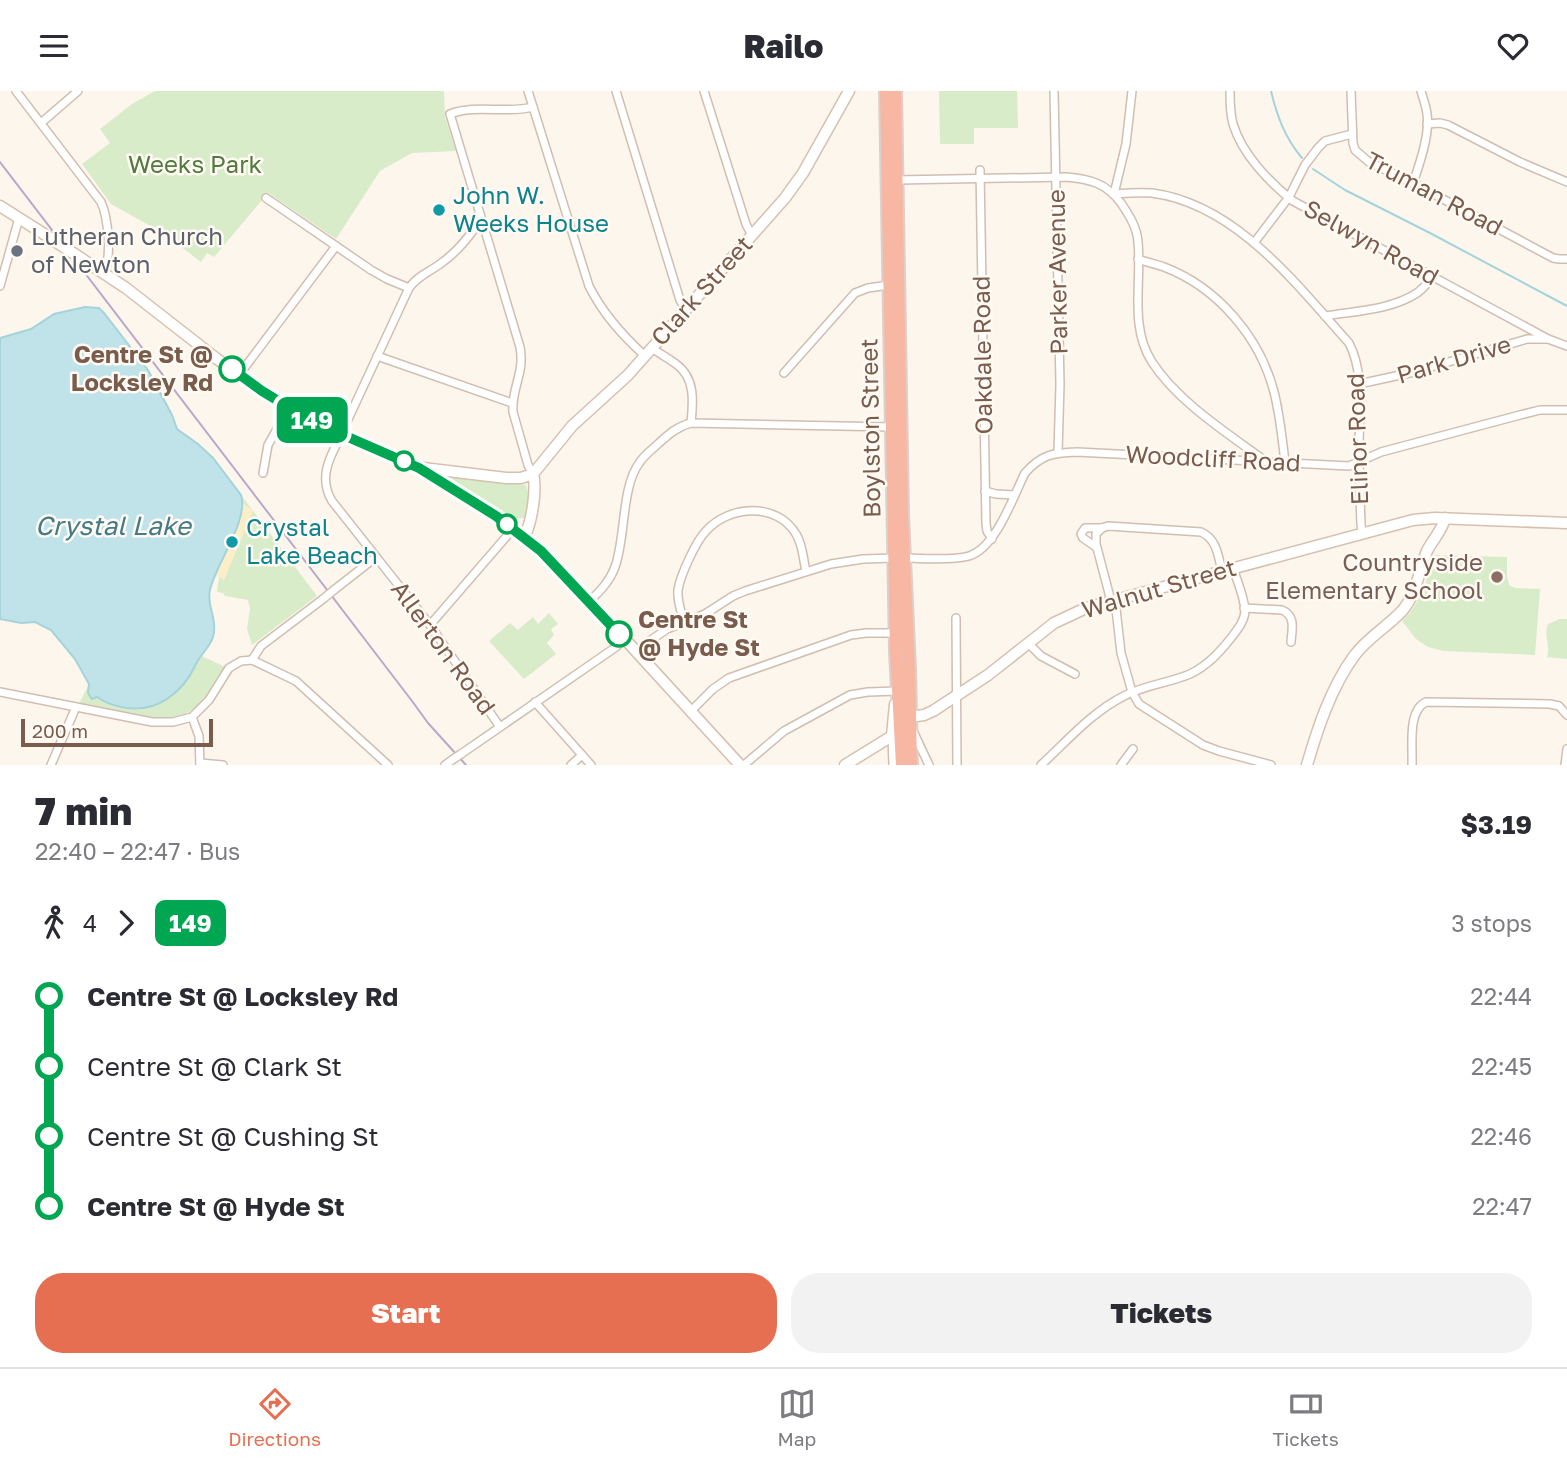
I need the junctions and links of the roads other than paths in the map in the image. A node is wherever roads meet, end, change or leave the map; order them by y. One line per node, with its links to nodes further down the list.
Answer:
1 (16, 91): 14 (street)
2 (78, 91): 14 (street)
3 (528, 91): 13 (street)
4 (616, 91): 38 (street)
5 (704, 91): 28 (street)
6 (849, 91): 28 (main road, Clark Street)
7 (1055, 91): 18 (street, Parker Avenue)
8 (1132, 91): 22 (street)
9 (1230, 91): 23 (street, Selwyn Road)
10 (1351, 91): 16 (street, Truman Road)
11 (1421, 91): 15 (street)
12 (893, 93): 19 (highway, Boylston Street); 35 (highway, Boylston Street)
13 (533, 107): 27 (street); 42 (street)
14 (41, 123): 33 (street)
15 (1427, 124): 20 (street); 21 (street)
16 (1352, 134): 21 (street, Truman Road); 23 (street)
17 (980, 174): 18 (street); 19 (street); 60 (street, Oakdale Road)
18 (1056, 177): 22 (street); 53 (street, Parker Avenue)
19 (897, 180): 71 (highway, Boylston Street)
20 (1567, 181)
21 (1413, 183): 32 (street, Truman Road)
22 (1114, 194): 29 (street, Elinor Road); 31 (street)
23 (1289, 197): 29 (street); 34 (street, Selwyn Road)
24 (266, 198): 30 (street)
25 (0, 206): 26 (main road)
26 (19, 218): 33 (main road, bridge); 36 (street)
27 (482, 222): 37 (street, Allerton Road); 47 (street)
28 (752, 236): 38 (main road, Clark Street)
29 (1254, 243): 39 (street, Elinor Road)
30 (336, 246): 37 (street); 45 (street)
31 (1138, 259): 54 (street); 55 (street)
32 (1567, 259)
33 (104, 272): 45 (main road)
34 (1433, 277): 39 (street); 40 (street, Selwyn Road)
35 (889, 285): 44 (street); 51 (highway, Boylston Street)
36 (0, 286)
37 (409, 288): 43 (street, Allerton Road)
38 (686, 310): 42 (main road, Clark Street)
39 (1325, 316): 46 (street, Elinor Road)
40 (1548, 339): 41 (street, Selwyn Road); 46 (street, Park Drive)
41 (1567, 346)
42 (648, 352): 50 (street); 59 (main road, Clark Street)
43 (377, 356): 47 (street); 52 (street, Allerton Road)
44 (784, 373)
45 (239, 375): 48 (main road)
46 (1359, 383): 56 (street, Elinor Road)
47 (512, 403): 59 (street)
48 (289, 408): 52 (main road); 58 (street)
49 (1567, 409): 56 (street, Woodcliff Road)
50 (691, 423): 51 (street); 75 (street)
51 (892, 427): 71 (highway, Boylston Street)
52 (341, 434): 57 (main road); 70 (street, Allerton Road)
53 (1058, 453): 54 (street, Woodcliff Road); 61 (street, Woodcliff Road)
54 (1264, 461): 55 (street, Woodcliff Road)
55 (1285, 462): 56 (street, Woodcliff Road)
56 (1359, 462): 66 (street, Elinor Road)
57 (419, 468): 59 (main road); 65 (main road)
58 (264, 473)
59 (533, 474): 67 (main road)
60 (985, 491): 61 (street); 68 (street, Oakdale Road)
61 (1014, 495): 68 (street, Woodcliff Road)
62 (1440, 518): 63 (main road, Walnut Street); 66 (main road, Walnut Street); 119 (main road)
63 (1567, 523)
64 (1102, 528): 69 (street); 69 (street); 72 (street)
65 (513, 529): 67 (main road); 79 (street)
66 (1363, 533): 72 (main road, Walnut Street)
67 (524, 537): 75 (main road)
68 (992, 539): 71 (street)
69 (1096, 547): 74 (street)
70 (376, 557): 79 (street, Allerton Road); 85 (street, bridge)
71 (899, 558): 73 (street); 80 (highway, Boylston Street); 96 (highway, Boylston Street)
72 (1228, 570): 74 (main road, Walnut Street); 76 (street)
73 (806, 571): 78 (street); 78 (street)
74 (1113, 600): 83 (main road, Walnut Street); 89 (street)
75 (590, 601): 81 (main road)
76 (1244, 608): 82 (street); 89 (street)
77 (956, 618): 90 (street)
78 (684, 622): 84 (street)
79 (430, 625): 97 (street, Allerton Road)
80 (895, 633): 87 (highway, Boylston Street); 93 (street)
81 (624, 639): 84 (main road); 91 (street)
82 (1291, 642)
83 (1027, 643): 86 (street); 90 (main road, Walnut Street)
84 (636, 653): 93 (main road)
85 (252, 660): 95 (street); 106 (street)
86 (1075, 674)
87 (897, 691): 98 (main road); 109 (street); 112 (highway, Boylston Street)
88 (0, 692): 92 (street)
89 (1132, 692): 116 (street); 118 (street)
90 (957, 695): 96 (main road, Walnut Street); 115 (street)
91 (536, 702): 97 (street); 101 (street)
92 (76, 708): 95 (street); 104 (street)
93 (690, 712): 109 (main road)
94 (1567, 715): 120 (street)
95 (192, 717): 103 (street)
96 (910, 721): 113 (highway, Boylston Street); 114 (street)
97 (500, 727): 102 (street, bridge)
98 (892, 736): 110 (main road); 111 (street)
99 (1133, 749): 117 (street)
100 (1567, 749): 121 (street)
101 (582, 755): 107 (street); 108 (street)
102 (448, 763)
103 (200, 764): 105 (street)
104 (51, 765)
105 (223, 765)
106 (388, 765)
107 (571, 765)
108 (591, 765)
109 (742, 765)
110 (845, 765)
111 (893, 765)
112 (902, 765)
113 (911, 765)
114 (929, 765)
115 (957, 765)
116 (1041, 765)
117 (1121, 765)
118 (1271, 765)
119 (1307, 765)
120 (1412, 765)
121 (1565, 765)

